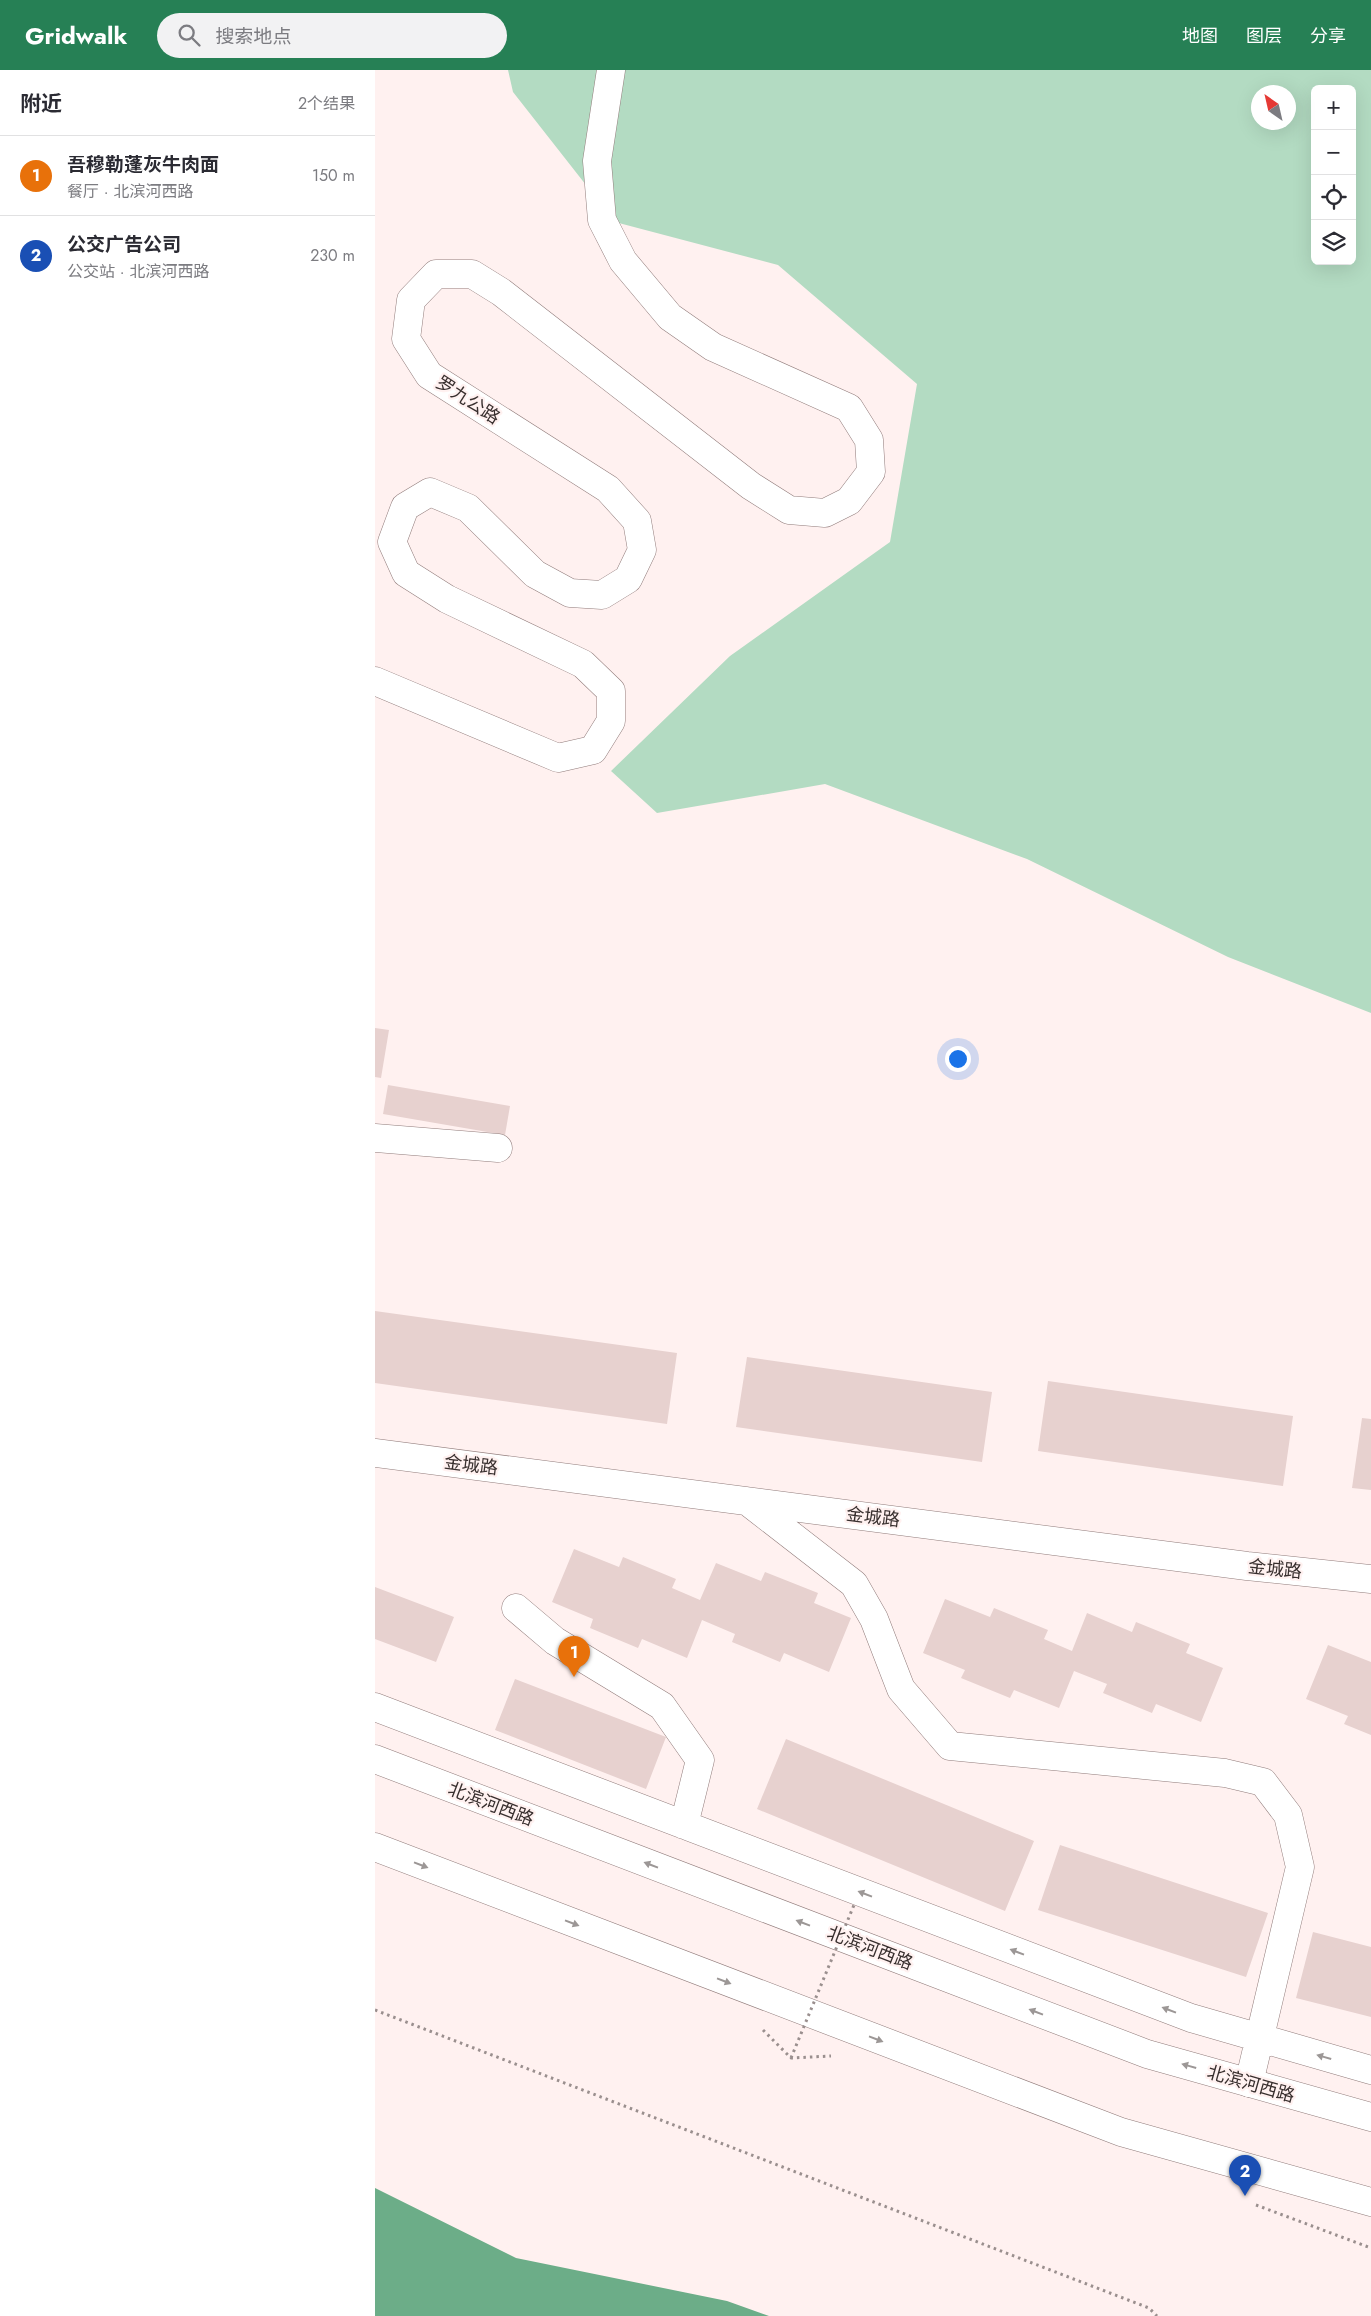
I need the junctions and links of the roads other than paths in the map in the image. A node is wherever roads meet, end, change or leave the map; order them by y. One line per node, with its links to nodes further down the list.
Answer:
1 (611, 70): 2 (street, 罗九公路)
2 (375, 681)
3 (375, 1138): 4 (street)
4 (498, 1148)
5 (375, 1453): 6 (street, 金城路)
6 (746, 1500): 7 (street, 金城路); 13 (street)
7 (1371, 1579)
8 (516, 1608): 11 (street)
9 (375, 1708): 11 (street)
10 (375, 1760): 15 (street, 北滨河西路, one-way to 10)
11 (684, 1825): 13 (street, one-way to 11)
12 (375, 1848): 17 (street, one-way to 17)
13 (1259, 2038): 14 (street, one-way to 13); 15 (street)
14 (1371, 2070)
15 (1249, 2083): 16 (street, 北滨河西路)
16 (1371, 2117)
17 (1371, 2202)

